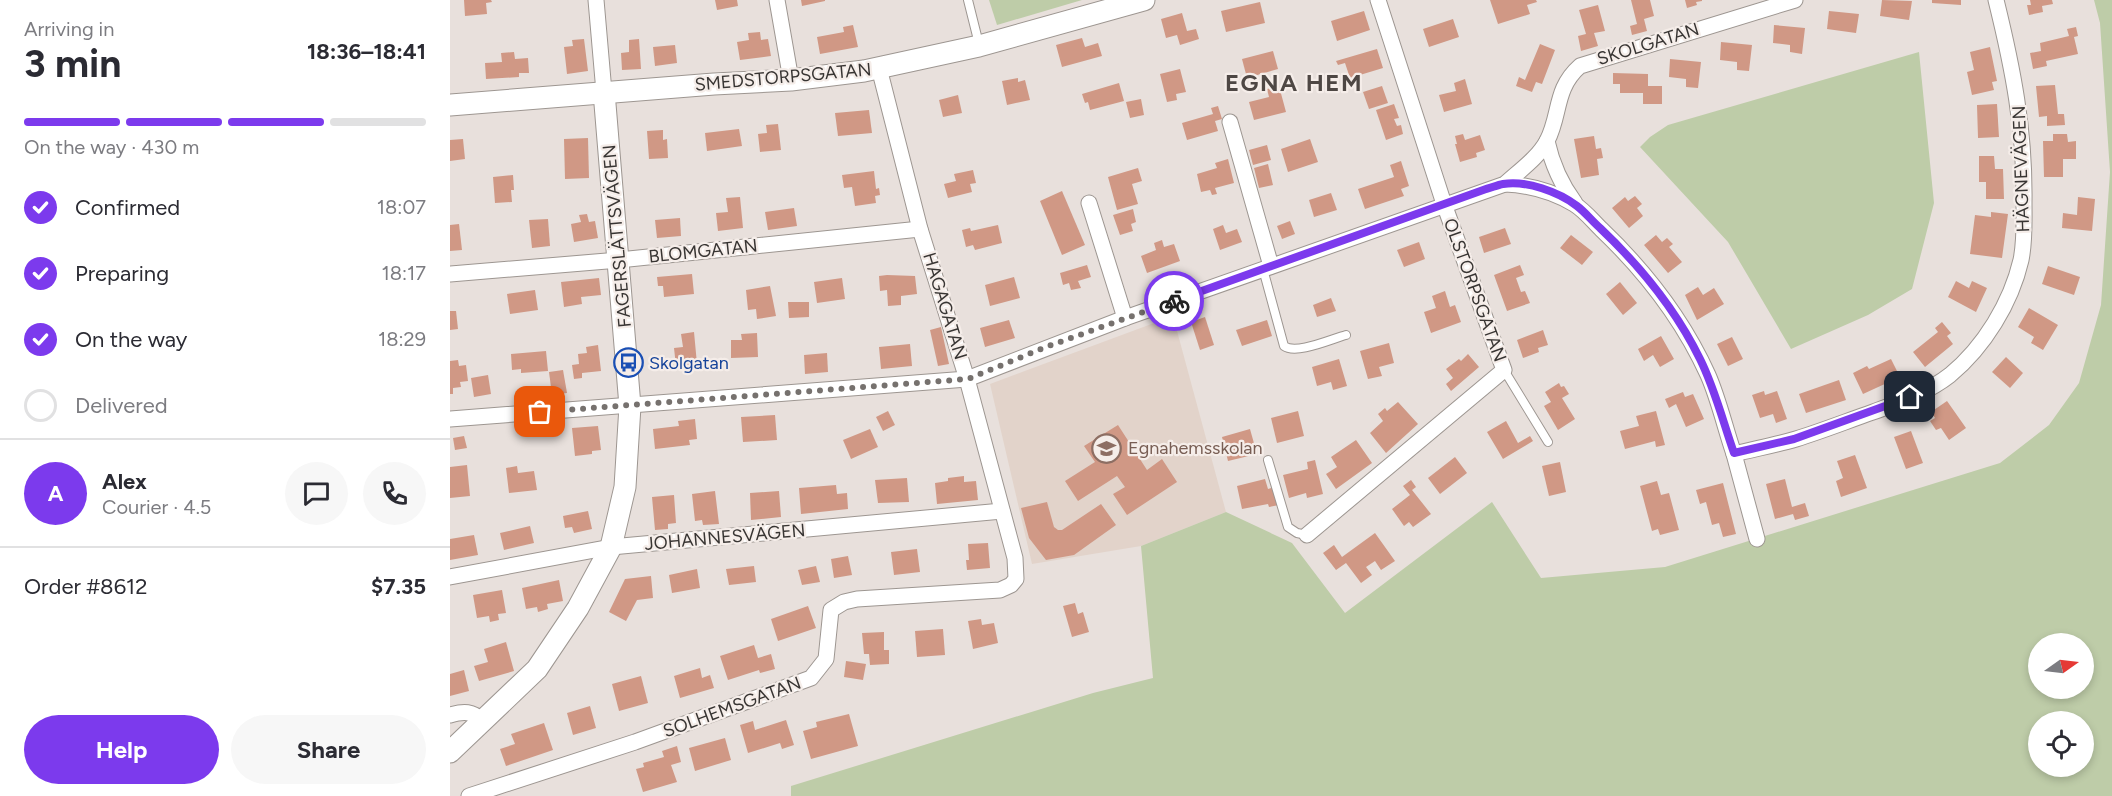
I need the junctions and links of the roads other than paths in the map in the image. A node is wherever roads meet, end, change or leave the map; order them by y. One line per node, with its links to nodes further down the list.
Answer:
1 (596, 0): 11 (street)
2 (777, 0): 10 (street)
3 (968, 0): 8 (lane)
4 (1144, 0): 8 (street, SMEDSTORPSGATAN)
5 (1378, 0): 17 (street, OLSTORPSGATAN)
6 (1795, 0): 14 (street, SKOLGATAN)
7 (1996, 0): 30 (street, HÄGNEVÄGEN)
8 (979, 45): 9 (street, SMEDSTORPSGATAN)
9 (879, 68): 10 (street, SMEDSTORPSGATAN); 19 (street, HAGAGATAN)
10 (791, 80): 11 (street, SMEDSTORPSGATAN)
11 (604, 92): 12 (street, SMEDSTORPSGATAN); 20 (street, FAGERSLÄTTSVÄGEN)
12 (450, 105)
13 (1230, 122): 21 (street)
14 (1547, 141): 15 (street, SKOLGATAN); 18 (street)
15 (1504, 184): 17 (street, SKOLGATAN); 18 (street)
16 (1089, 203): 23 (street)
17 (1444, 204): 21 (street, SKOLGATAN); 25 (street, OLSTORPSGATAN)
18 (1577, 205): 30 (street)
19 (920, 229): 20 (street, BLOMGATAN); 26 (street, HAGAGATAN)
20 (619, 260): 22 (street, BLOMGATAN); 27 (street, FAGERSLÄTTSVÄGEN)
21 (1267, 268): 23 (street, SKOLGATAN); 24 (lane)
22 (450, 274)
23 (1125, 318): 26 (street, SKOLGATAN)
24 (1346, 335)
25 (1504, 370): 29 (lane); 33 (street, OLSTORPSGATAN)
26 (968, 379): 27 (street, SKOLGATAN); 32 (street, HAGAGATAN)
27 (630, 406): 28 (street, SKOLGATAN); 35 (street, FAGERSLÄTTSVÄGEN)
28 (450, 419)
29 (1548, 442)
30 (1734, 453): 34 (street)
31 (1268, 460): 33 (lane)
32 (1002, 511): 35 (street, JOHANNESVÄGEN); 37 (street, HAGAGATAN)
33 (1307, 534)
34 (1757, 539)
35 (611, 547): 36 (street, JOHANNESVÄGEN); 39 (street, FAGERSLÄTTSVÄGEN)
36 (450, 577)
37 (1016, 579): 41 (street, SOLHEMSGATAN)
38 (450, 715): 39 (street)
39 (483, 721): 40 (street, FAGERSLÄTTSVÄGEN)
40 (450, 752)
41 (470, 796)

